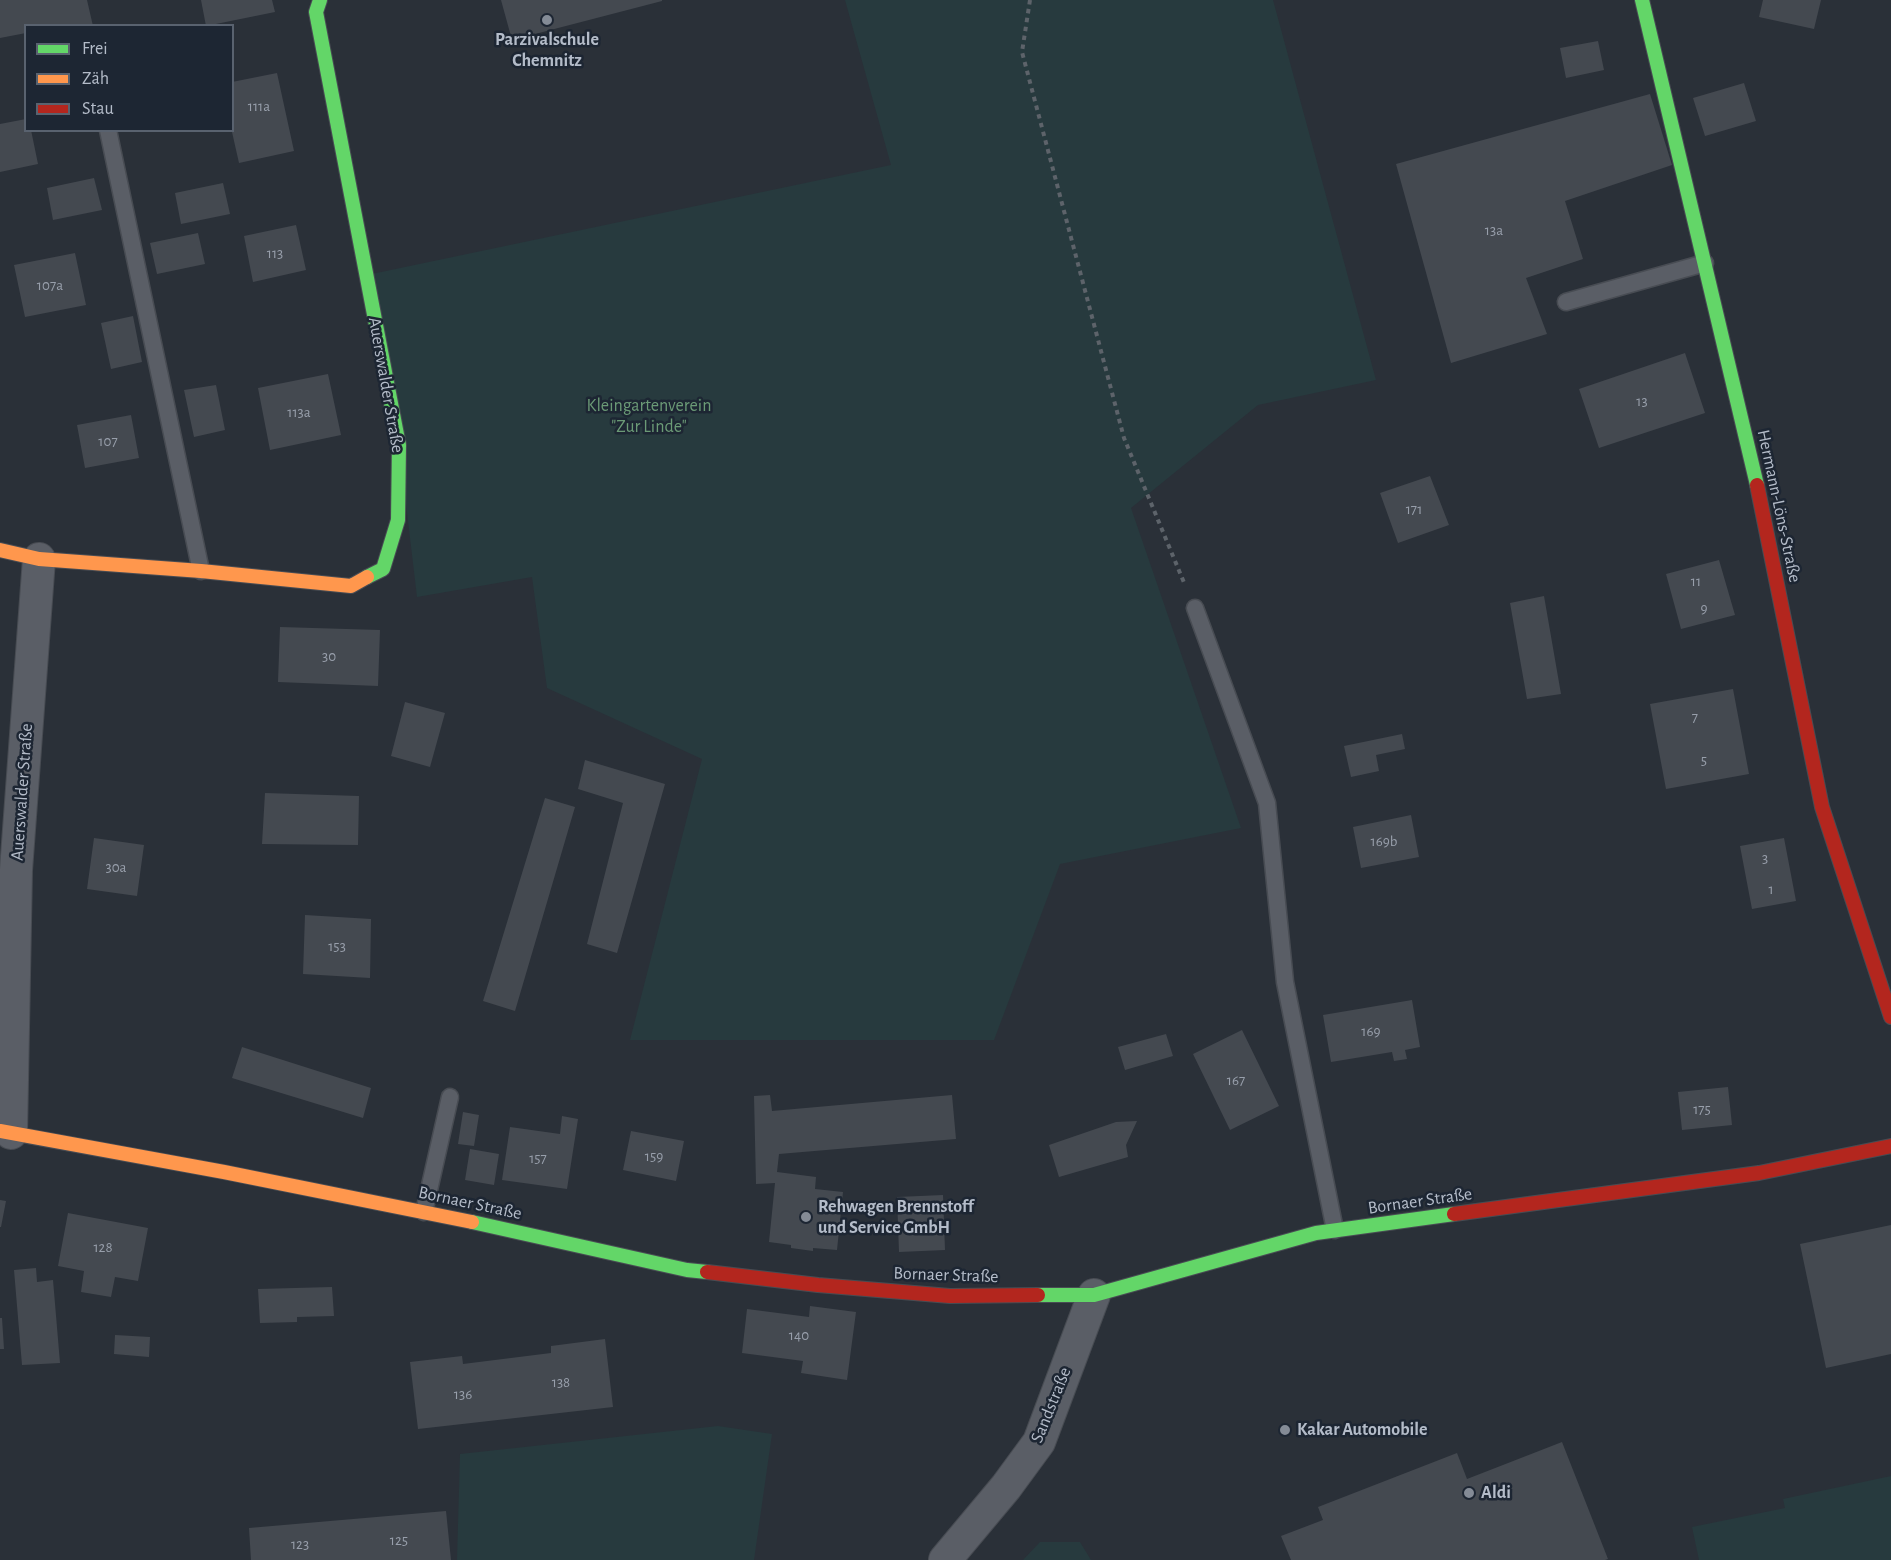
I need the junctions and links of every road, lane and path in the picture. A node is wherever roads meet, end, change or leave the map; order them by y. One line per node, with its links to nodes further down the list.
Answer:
1 (320, 0): 9 (street, Auerswalder Straße)
2 (1030, 0): 10 (path)
3 (1642, 0): 5 (street, Hermann-Löns-Straße)
4 (108, 132): 9 (lane)
5 (1705, 263): 6 (lane); 11 (street, Hermann-Löns-Straße)
6 (1566, 302)
7 (0, 550): 8 (street, Auerswalder Straße)
8 (39, 559): 9 (street, Auerswalder Straße); 13 (street, Auerswalder Straße)
9 (201, 571)
10 (1195, 608): 16 (lane)
11 (1891, 1017)
12 (450, 1096): 15 (lane)
13 (5, 1132): 15 (street, Bornaer Straße)
14 (1891, 1146): 16 (street, Bornaer Straße)
15 (424, 1212): 17 (street, Bornaer Straße)
16 (1335, 1230): 17 (street, Bornaer Straße)
17 (1094, 1295): 18 (street, Sandstraße)
18 (945, 1560)

